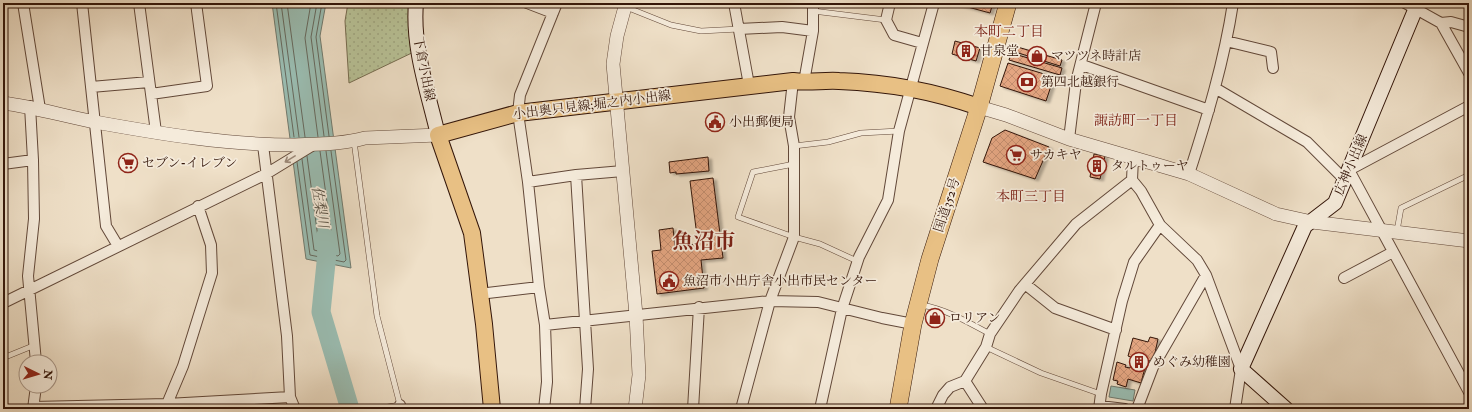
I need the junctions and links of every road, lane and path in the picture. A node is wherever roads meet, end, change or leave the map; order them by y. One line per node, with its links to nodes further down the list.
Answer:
1 (23, 3): 39 (street)
2 (82, 3): 31 (street)
3 (139, 3): 28 (street)
4 (196, 3): 34 (street)
5 (416, 3): 45 (main road, 下倉小出線)
6 (527, 3): 17 (street)
7 (557, 3): 17 (street)
8 (734, 3): 21 (street)
9 (890, 3): 18 (street)
10 (934, 3): 24 (street)
11 (1008, 3): 38 (highway, 国道352号)
12 (1096, 3): 25 (street)
13 (1233, 3): 23 (street)
14 (623, 4): 21 (lane); 35 (street)
15 (1413, 5): 19 (street); 59 (main road, 広神小出線)
16 (813, 7): 18 (lane); 22 (street)
17 (553, 13): 41 (street)
18 (886, 20): 24 (street)
19 (1441, 23): 20 (street); 27 (street)
20 (1469, 28)
21 (739, 29): 22 (street); 30 (street)
22 (813, 31): 29 (street)
23 (1226, 41): 26 (street); 33 (street)
24 (922, 43): 32 (street)
25 (1082, 65): 40 (street); 46 (street)
26 (1273, 68)
27 (1469, 73)
28 (149, 82): 31 (street); 34 (street)
29 (798, 82): 30 (main road, 小出奥只見線;堀之内小出線); 32 (main road, 小出奥只見線;堀之内小出線); 50 (street)
30 (749, 85): 35 (main road, 小出奥只見線;堀之内小出線)
31 (91, 87): 42 (street)
32 (910, 87): 38 (main road, 小出奥只見線;堀之内小出線); 43 (street)
33 (1215, 88): 40 (street); 59 (street)
34 (151, 94): 44 (street)
35 (615, 101): 41 (main road, 小出奥只見線;堀之内小出線); 55 (street)
36 (3, 103): 39 (street)
37 (1469, 106): 59 (street)
38 (979, 107): 46 (street); 81 (highway, 国道352号)
39 (35, 108): 42 (street); 52 (street)
40 (1209, 110): 57 (street)
41 (518, 112): 45 (main road, 小出奥只見線;堀之内小出線); 62 (street)
42 (94, 122): 44 (street); 70 (street)
43 (899, 131): 50 (lane); 72 (street)
44 (156, 132): 49 (street)
45 (438, 135): 47 (street); 78 (main road)
46 (1069, 139): 51 (street)
47 (354, 141): 48 (street); 101 (lane)
48 (315, 144): 49 (street); 56 (street, one-way to 56)
49 (263, 145): 56 (street)
50 (794, 146): 54 (street)
51 (1133, 158): 57 (street); 61 (street)
52 (33, 160): 53 (street); 77 (street)
53 (3, 164)
54 (794, 164): 68 (street); 68 (lane)
55 (623, 171): 58 (street); 84 (street)
56 (266, 174): 63 (street); 99 (street)
57 (1189, 174): 64 (street)
58 (576, 175): 62 (street); 85 (street)
59 (1347, 175): 64 (main road, 広神小出線); 66 (street)
60 (1469, 175): 67 (lane)
61 (1132, 180): 65 (street); 75 (street)
62 (528, 182): 76 (street)
63 (198, 206): 70 (street); 100 (street)
64 (1312, 222): 66 (street); 94 (main road, 広神小出線)
65 (1160, 226): 73 (street); 88 (street)
66 (1382, 231): 67 (street); 71 (street)
67 (1396, 232): 69 (street)
68 (794, 237): 72 (lane); 79 (street)
69 (1469, 241)
70 (118, 246): 77 (street)
71 (1393, 252): 74 (street); 96 (street)
72 (857, 261): 83 (street)
73 (1206, 275): 94 (street); 117 (street)
74 (1344, 278)
75 (1025, 284): 88 (street); 89 (street)
76 (539, 287): 78 (street); 87 (street)
77 (30, 290): 80 (street); 90 (street)
78 (479, 294): 106 (main road)
79 (770, 301): 82 (street); 83 (street); 111 (street)
80 (3, 303)
81 (918, 305): 86 (highway, 国道352号); 89 (lane)
82 (699, 307): 84 (street); 110 (street)
83 (842, 309): 86 (street); 112 (street)
84 (636, 315): 85 (street); 109 (street)
85 (585, 320): 87 (street); 108 (street)
86 (914, 324): 113 (highway, 国道352号)
87 (545, 325): 107 (street)
88 (1116, 330): 98 (street)
89 (990, 334): 91 (street)
90 (35, 345): 92 (street); 93 (lane)
91 (986, 347): 95 (street); 98 (lane)
92 (36, 354)
93 (3, 358)
94 (1241, 368): 118 (street); 119 (main road)
95 (965, 381): 114 (street); 115 (street)
96 (1469, 392)
97 (35, 394): 103 (street)
98 (1101, 394): 102 (street)
99 (290, 397): 100 (street); 104 (street)
100 (167, 404): 103 (street)
101 (398, 407): 105 (lane)
102 (1100, 407): 116 (street)
103 (33, 408)
104 (295, 409)
105 (374, 409)
106 (492, 409)
107 (544, 409)
108 (585, 409)
109 (636, 409)
110 (693, 409)
111 (741, 409)
112 (820, 409)
113 (898, 409)
114 (936, 409)
115 (983, 409)
116 (1125, 409)
117 (1137, 409)
118 (1235, 409)
119 (1286, 409)

